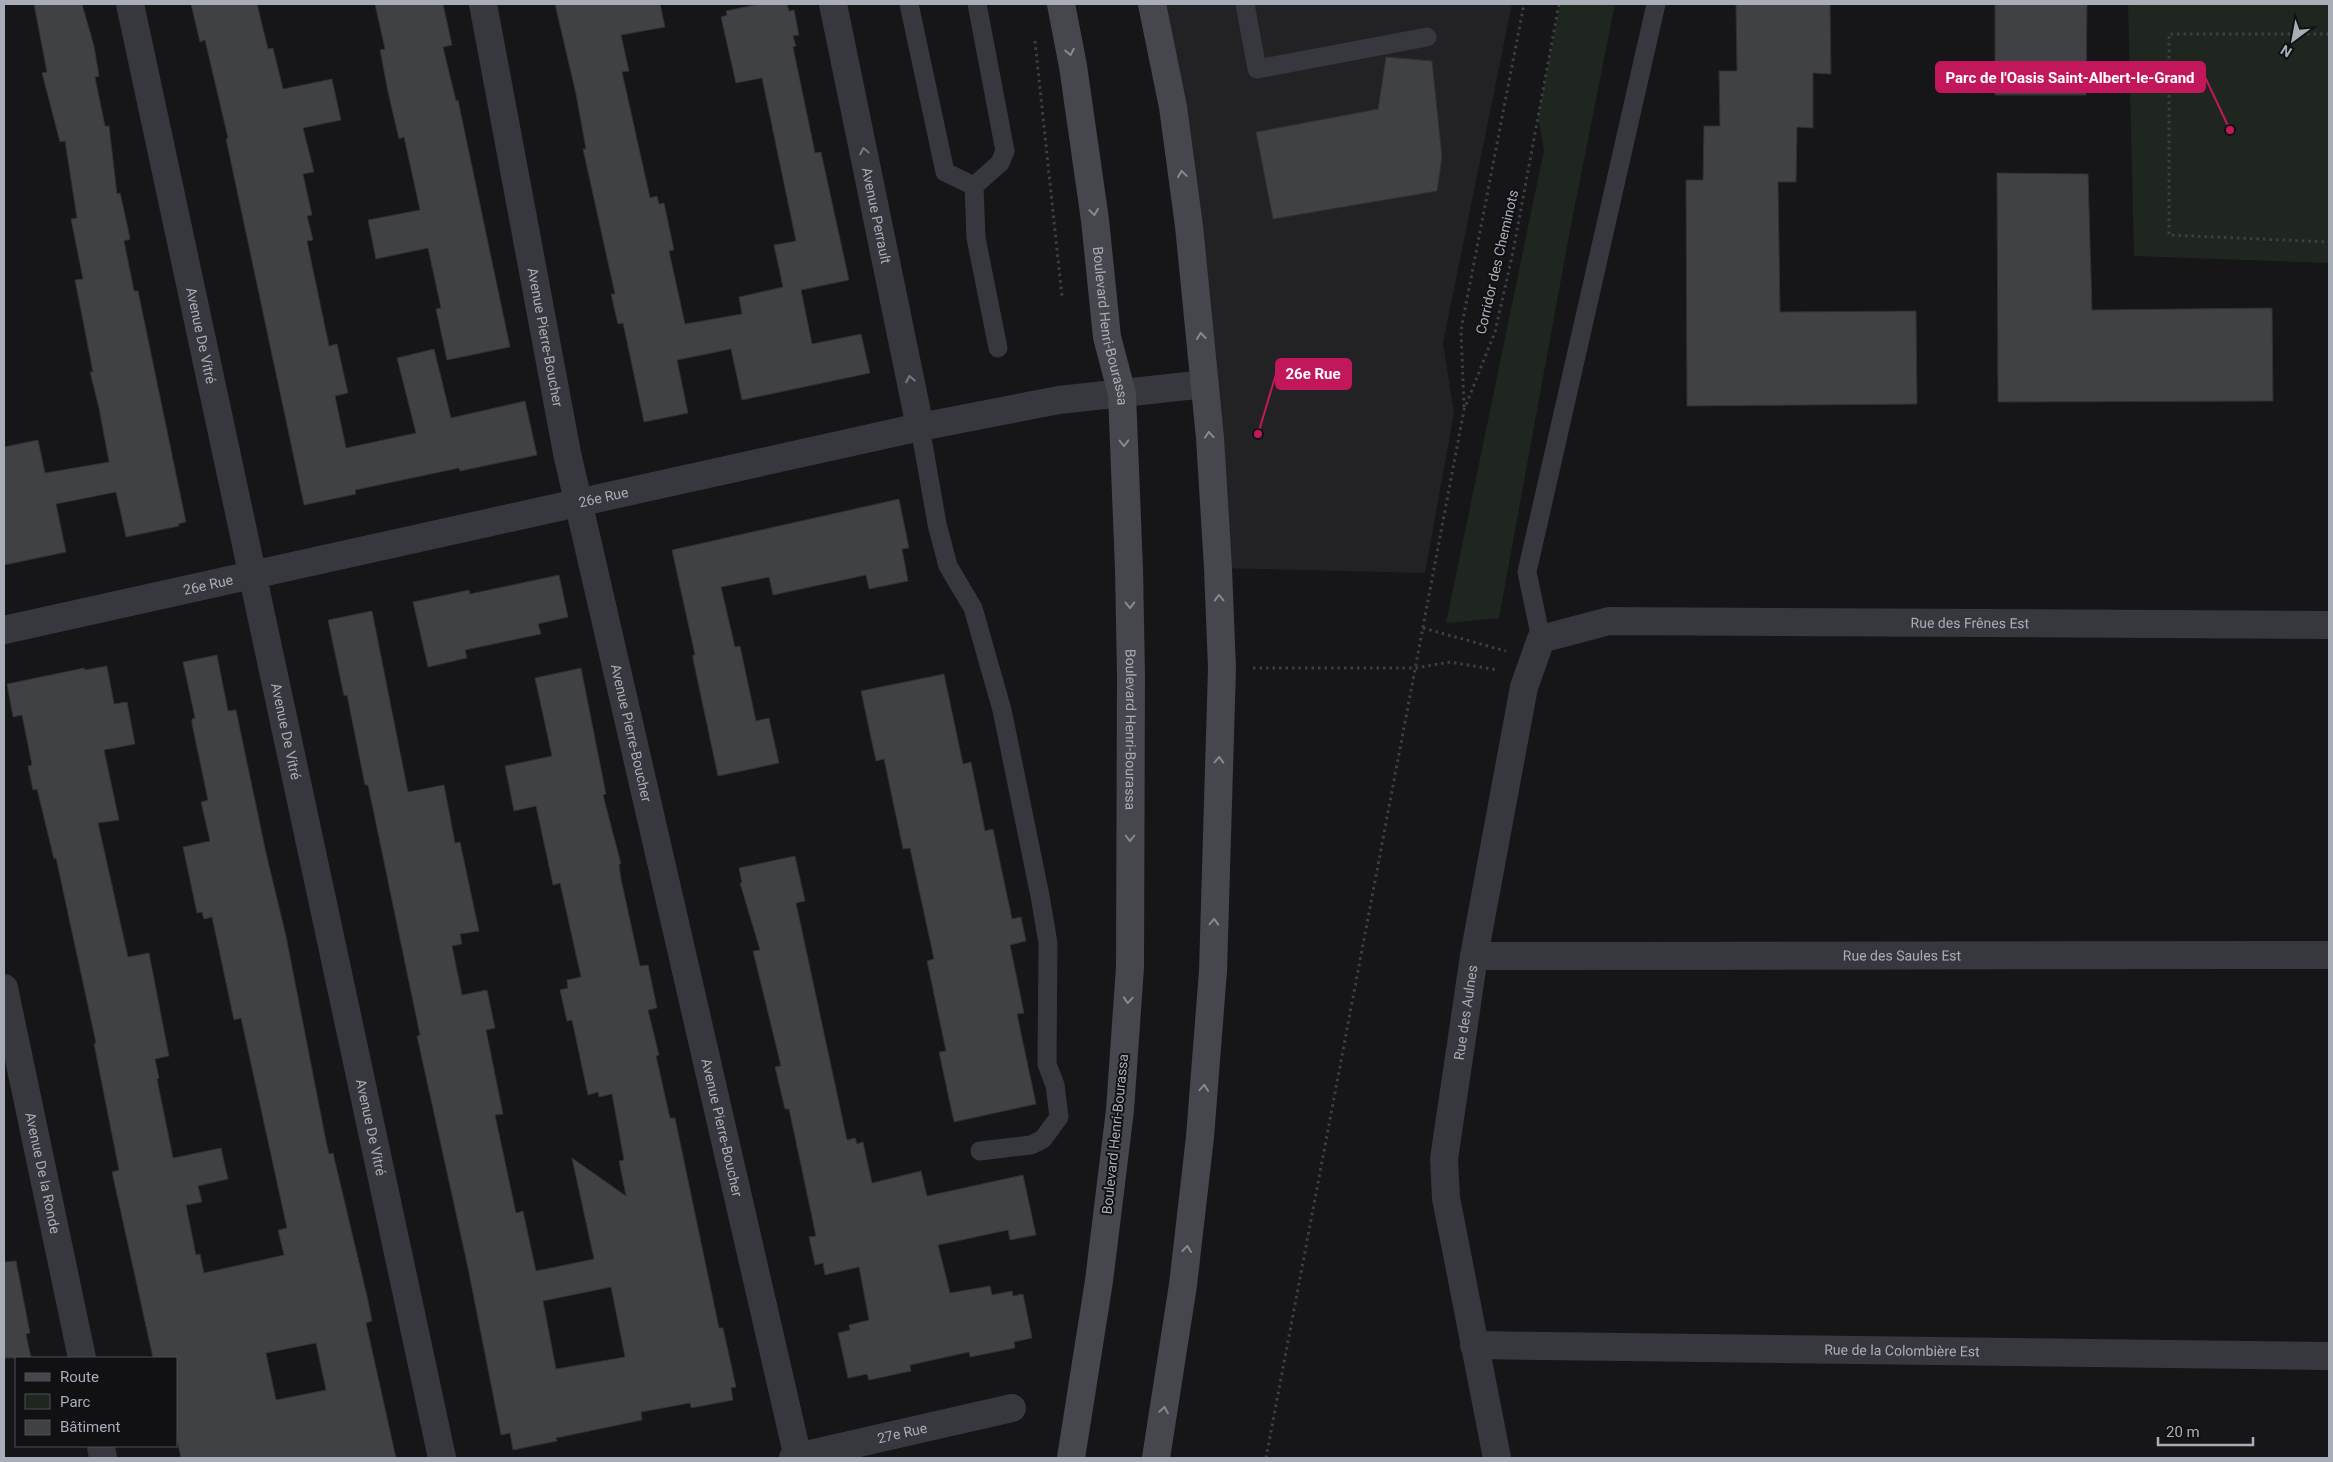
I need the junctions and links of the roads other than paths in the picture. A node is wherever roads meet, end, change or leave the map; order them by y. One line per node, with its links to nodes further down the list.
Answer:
1 (130, 4): 17 (street, Avenue De Vitré)
2 (483, 4): 16 (street, Avenue Pierre-Boucher)
3 (834, 4): 15 (street, Avenue Perrault, one-way to 3)
4 (909, 4): 11 (lane)
5 (977, 4): 11 (lane)
6 (1061, 4): 14 (main road, Boulevard Henri-Bourassa, one-way to 14)
7 (1152, 4): 13 (main road, one-way to 7)
8 (1245, 4): 10 (lane)
9 (1656, 4): 20 (lane)
10 (1427, 37)
11 (974, 186): 12 (lane)
12 (998, 348)
13 (1205, 384): 14 (street, 26e Rue); 32 (main road, one-way to 13)
14 (1122, 394): 15 (street, 26e Rue); 31 (main road, Boulevard Henri-Bourassa, one-way to 31)
15 (920, 427): 16 (street, 26e Rue); 24 (lane)
16 (580, 503): 17 (street, 26e Rue); 30 (street, Avenue Pierre-Boucher)
17 (252, 576): 19 (street, 26e Rue); 29 (street, Avenue De Vitré)
18 (2329, 625): 20 (street, Rue des Frênes Est)
19 (4, 630)
20 (1534, 658): 22 (street, Rue des Aulnes)
21 (2329, 955): 22 (street, Rue des Saules Est)
22 (1474, 956): 25 (street, Rue des Aulnes)
23 (4, 988): 27 (street, Avenue De la Ronde)
24 (980, 1151)
25 (1474, 1345): 26 (street, Rue de la Colombière Est); 33 (street, Rue des Aulnes)
26 (2329, 1356)
27 (82, 1357)
28 (1012, 1408): 30 (street, 27e Rue)
29 (442, 1458)
30 (796, 1458)
31 (1071, 1458)
32 (1156, 1458)
33 (1497, 1458)

